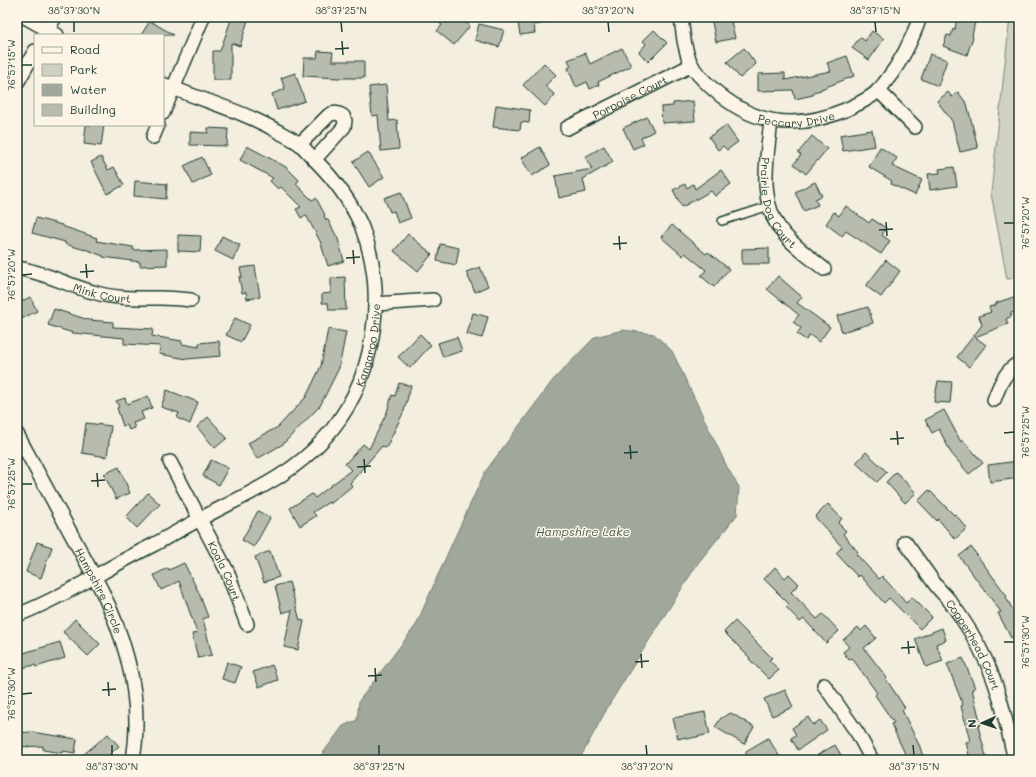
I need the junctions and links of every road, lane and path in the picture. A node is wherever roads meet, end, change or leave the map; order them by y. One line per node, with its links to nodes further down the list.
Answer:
1 (25, 17): 6 (street)
2 (55, 17): 6 (street)
3 (203, 17): 10 (street)
4 (681, 17): 8 (street, Peccary Drive)
5 (920, 17): 11 (street, Peccary Drive)
6 (49, 33)
7 (34, 53): 9 (street)
8 (692, 65): 13 (street, Peccary Drive); 15 (street, Porpoise Court)
9 (17, 83)
10 (168, 86): 12 (street); 16 (street, Kangaroo Drive)
11 (878, 90): 13 (street, Peccary Drive); 14 (street)
12 (164, 108)
13 (771, 121): 18 (street, Prairie Dog Court)
14 (916, 127)
15 (567, 128)
16 (300, 144): 17 (street, Kangaroo Drive); 17 (street)
17 (315, 160): 24 (street, Kangaroo Drive)
18 (769, 206): 19 (lane); 21 (street, Prairie Dog Court)
19 (722, 220)
20 (17, 268): 22 (street, Mink Court)
21 (824, 269)
22 (191, 300)
23 (433, 300): 24 (street)
24 (375, 304): 29 (street, Kangaroo Drive)
25 (1019, 363): 26 (street)
26 (994, 400)
27 (17, 434): 31 (street, Hampshire Circle)
28 (170, 462): 29 (street, Koala Court)
29 (200, 519): 31 (street, Kangaroo Drive); 33 (street, Koala Court)
30 (905, 542): 37 (street, Copperhead Court)
31 (95, 577): 32 (street, Kangaroo Drive); 35 (street, Hampshire Circle)
32 (17, 615)
33 (247, 624)
34 (824, 685): 36 (street)
35 (133, 760)
36 (872, 760)
37 (1015, 760)

